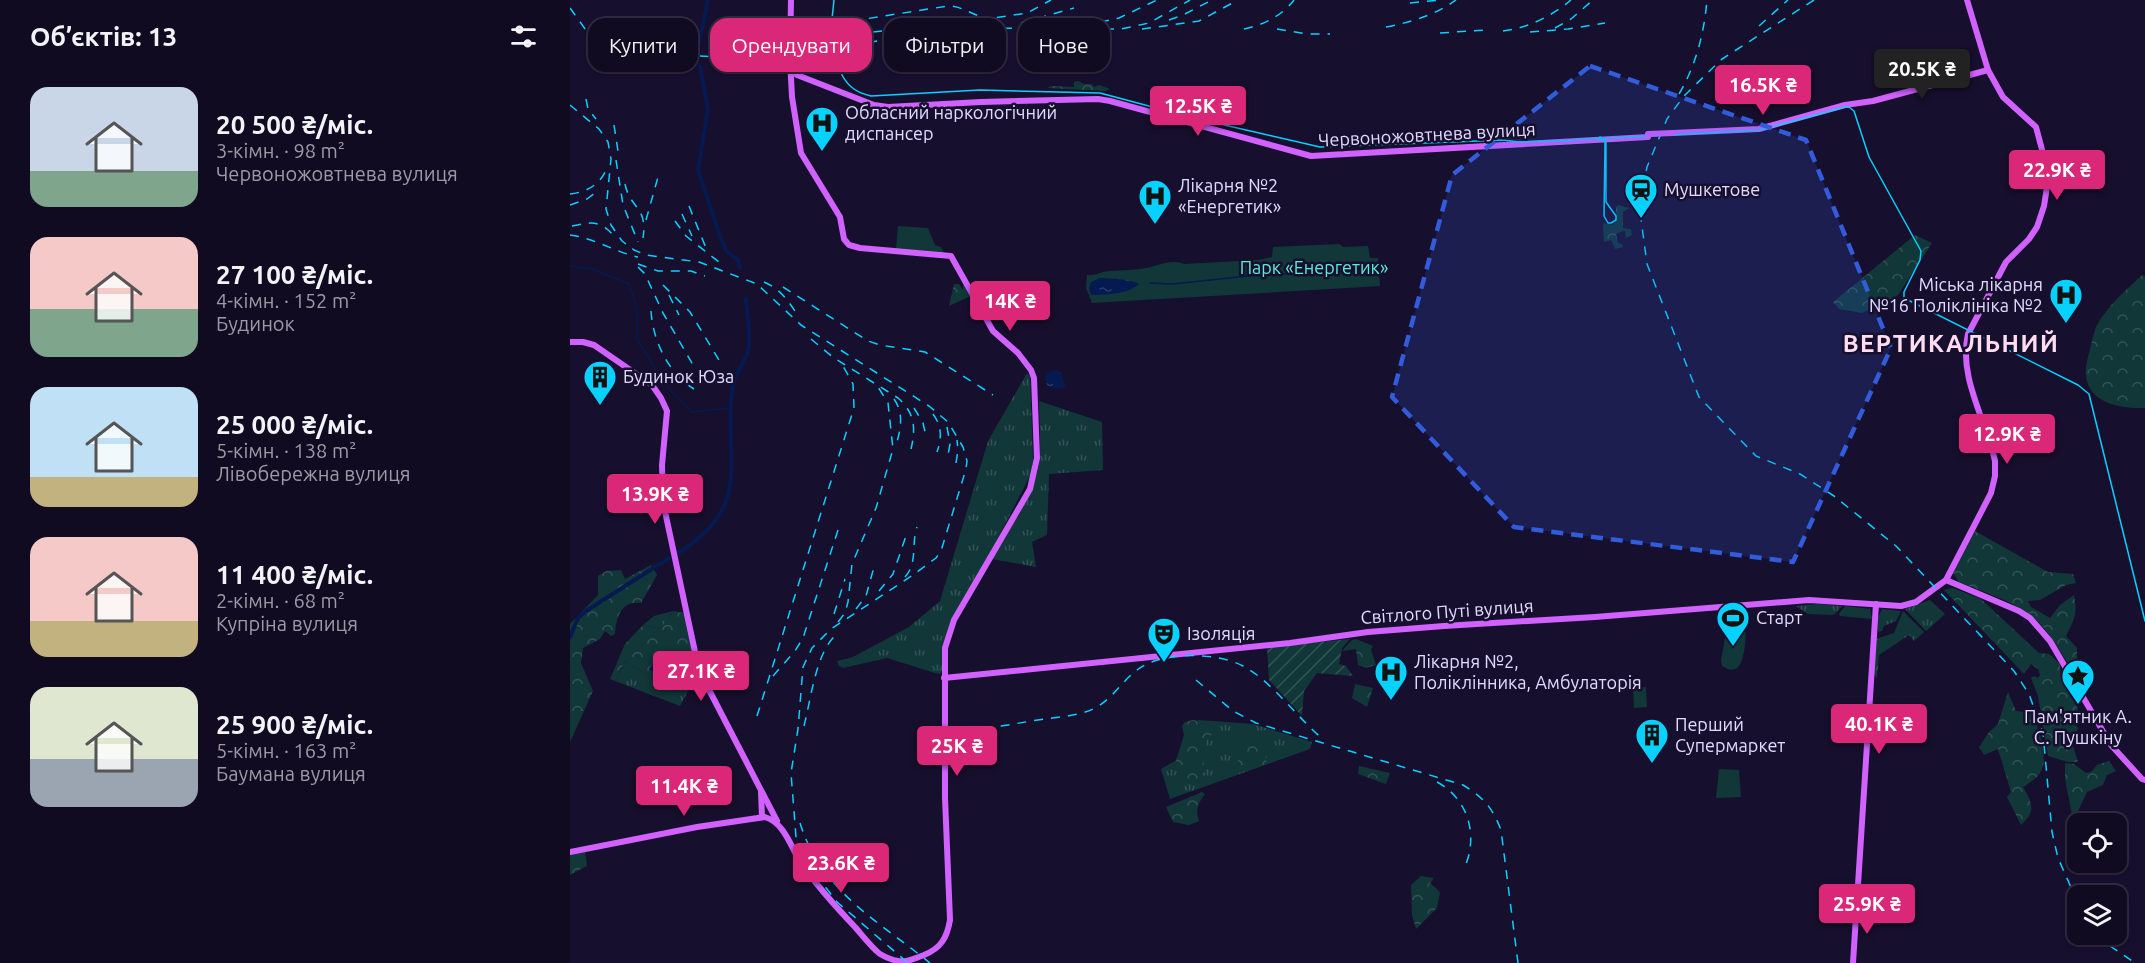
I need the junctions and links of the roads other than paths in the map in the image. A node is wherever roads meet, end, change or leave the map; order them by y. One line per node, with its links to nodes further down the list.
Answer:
1 (791, 0): 3 (main road)
2 (1966, 0): 4 (main road)
3 (791, 18)
4 (1988, 70): 7 (main road, Червоножовтнева вулиця, bridge); 10 (main road)
5 (791, 72): 8 (main road)
6 (794, 72): 7 (main road, Червоножовтнева вулиця)
7 (802, 77): 8 (main road)
8 (792, 92): 17 (main road)
9 (570, 342): 19 (main road)
10 (1951, 572): 11 (main road); 12 (main road)
11 (1946, 580): 12 (main road); 15 (main road, Світлого Путі вулиця)
12 (1961, 587): 18 (main road)
13 (1867, 603): 14 (main road, Світлого Путі вулиця); 16 (main road); 17 (main road, Світлого Путі вулиця)
14 (1876, 604): 15 (main road, Світлого Путі вулиця); 16 (main road)
15 (1885, 605): 16 (main road)
16 (1875, 618): 25 (main road)
17 (944, 678): 24 (main road)
18 (2145, 780)
19 (760, 789): 20 (main road); 21 (main road)
20 (771, 809): 21 (main road); 22 (main road)
21 (762, 814): 22 (main road); 23 (main road)
22 (781, 827): 24 (main road)
23 (573, 851)
24 (906, 962)
25 (1853, 963)

